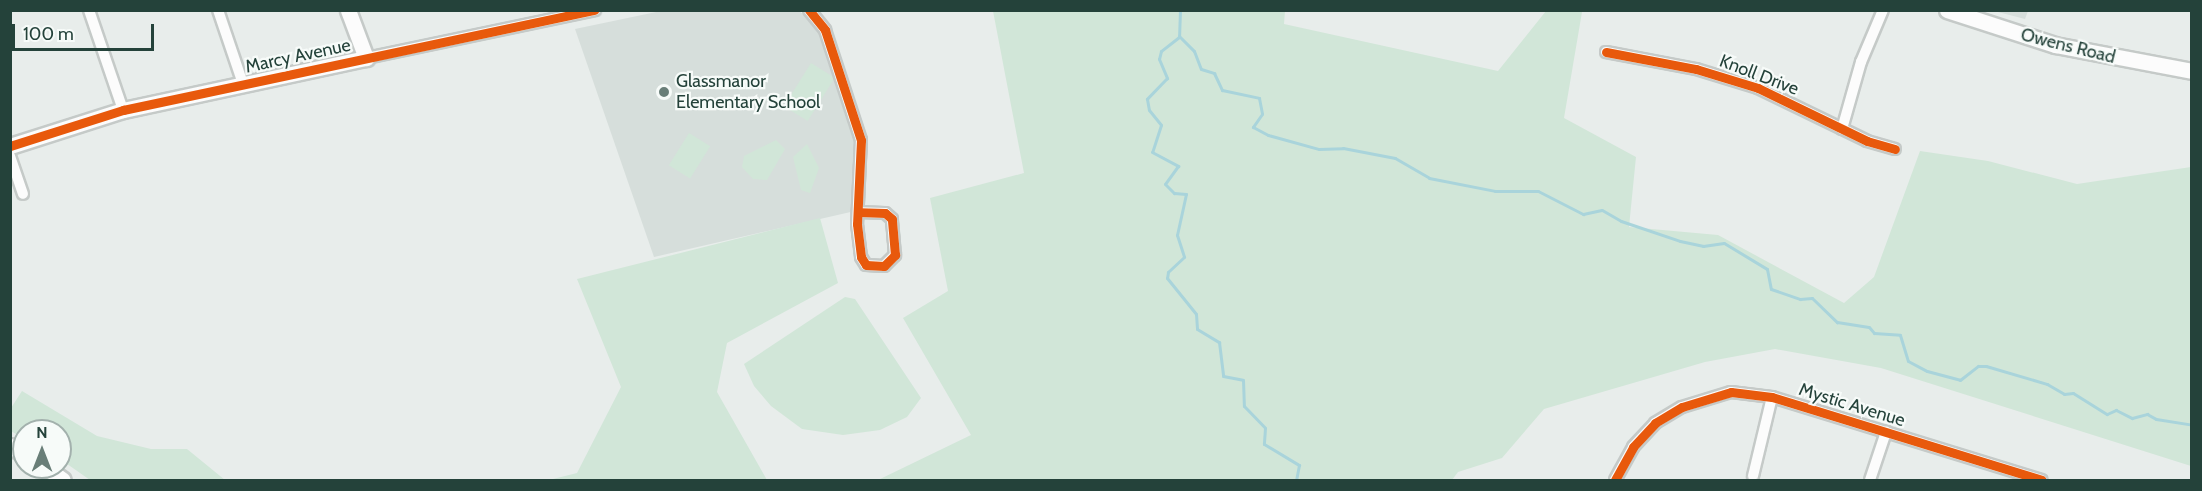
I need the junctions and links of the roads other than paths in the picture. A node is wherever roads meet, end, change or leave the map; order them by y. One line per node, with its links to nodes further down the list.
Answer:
1 (88, 10): 12 (street)
2 (218, 10): 11 (street)
3 (348, 10): 9 (street)
4 (595, 10): 9 (street, Marcy Avenue)
5 (809, 10): 18 (street)
6 (1883, 10): 13 (street)
7 (1947, 10): 10 (street, Owens Road)
8 (1606, 52): 13 (street, Knoll Drive)
9 (366, 58): 11 (street, Marcy Avenue)
10 (2192, 71)
11 (243, 84): 12 (street, Marcy Avenue)
12 (123, 110): 14 (street, Marcy Avenue)
13 (1842, 129): 15 (street, Knoll Drive)
14 (10, 146)
15 (1895, 149)
16 (10, 156): 17 (street)
17 (23, 194)
18 (860, 212): 18 (street)
19 (1772, 397): 20 (street, Mystic Avenue); 21 (street); 22 (street, Mystic Avenue)
20 (1886, 432): 23 (street); 24 (street, Mystic Avenue)
21 (1753, 476)
22 (1615, 480)
23 (1870, 480)
24 (2041, 480)

